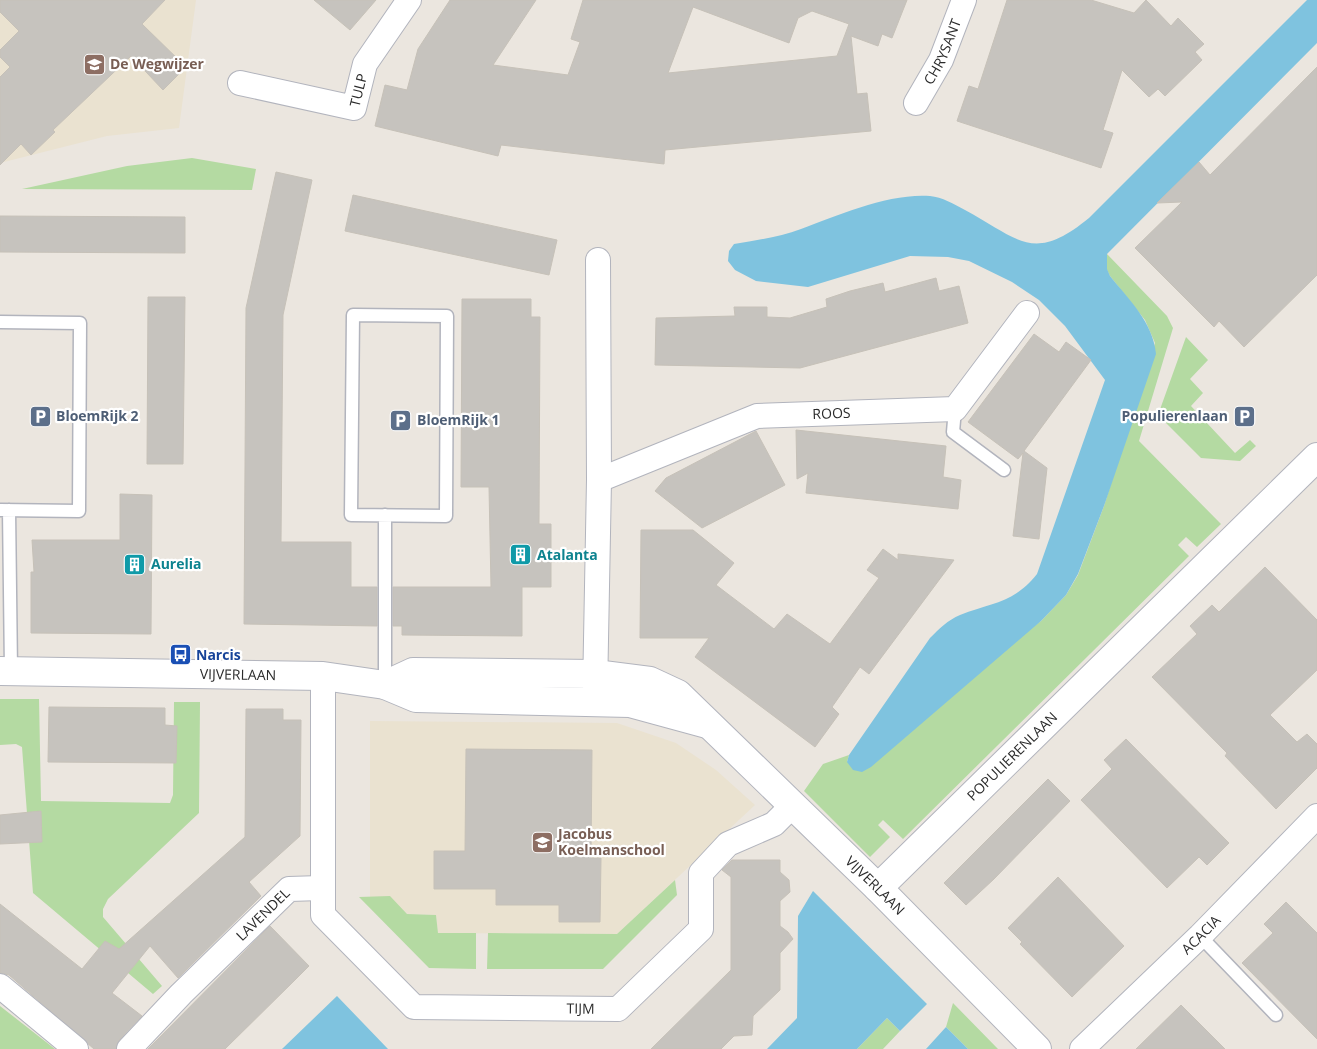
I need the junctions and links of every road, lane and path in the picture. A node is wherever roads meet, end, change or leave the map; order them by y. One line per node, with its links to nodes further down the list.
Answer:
1 (409, 0): 3 (street, TULP)
2 (964, 0): 4 (street, CHRYSANT)
3 (240, 83)
4 (916, 103)
5 (598, 260): 11 (street)
6 (1027, 313): 8 (street)
7 (0, 322): 12 (lane)
8 (956, 409): 10 (lane); 11 (street, ROOS)
9 (1317, 457): 23 (street, POPULIERENLAAN)
10 (1004, 470)
11 (599, 480): 15 (street)
12 (5, 510): 14 (lane)
13 (385, 516): 13 (lane); 17 (lane)
14 (5, 671): 16 (street, VIJVERLAAN)
15 (595, 674): 17 (street, VIJVERLAAN); 18 (street); 19 (street, VIJVERLAAN)
16 (323, 676): 17 (street, VIJVERLAAN); 22 (street)
17 (385, 685): 18 (street, VIJVERLAAN)
18 (595, 703): 19 (street, VIJVERLAAN)
19 (708, 725): 20 (street, VIJVERLAAN)
20 (792, 806): 22 (street, TIJM); 23 (street, VIJVERLAAN)
21 (1317, 816): 24 (street, ACACIA)
22 (321, 888): 28 (street, LAVENDEL)
23 (878, 888): 29 (street, VIJVERLAAN)
24 (1200, 936): 26 (lane); 30 (street, ACACIA)
25 (0, 986): 27 (street)
26 (1276, 1015)
27 (76, 1049)
28 (129, 1049)
29 (1037, 1049)
30 (1082, 1049)

